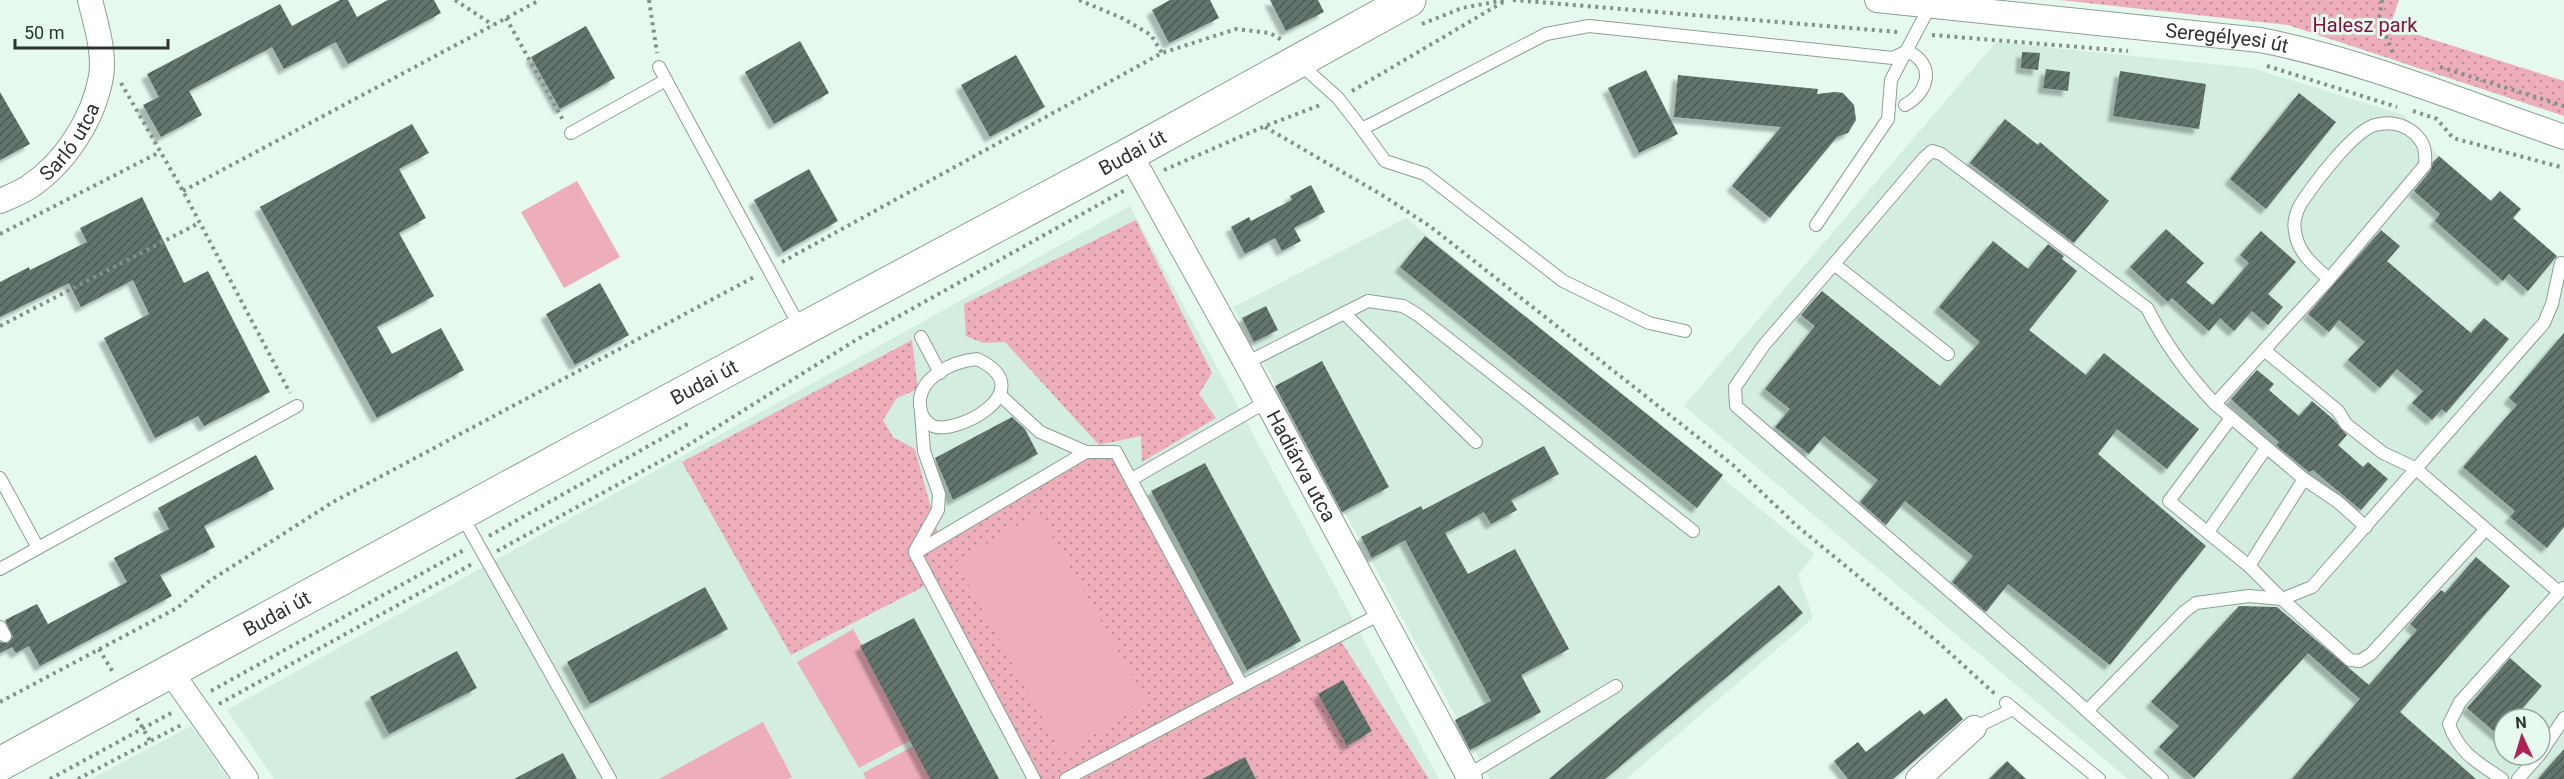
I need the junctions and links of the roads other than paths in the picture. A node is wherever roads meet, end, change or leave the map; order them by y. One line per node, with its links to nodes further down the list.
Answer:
1 (90, 0): 14 (street, Sarló utca)
2 (1409, 0): 5 (main road, Budai út)
3 (1877, 0): 4 (street, Seregélyesi út)
4 (1930, 6): 6 (lane); 12 (street, Seregélyesi út)
5 (1291, 51): 10 (lane); 13 (main road, Budai út)
6 (1907, 51): 9 (lane); 10 (lane); 15 (lane)
7 (659, 67): 8 (lane)
8 (666, 80): 11 (lane); 20 (lane)
9 (1905, 105)
10 (1362, 129): 21 (lane)
11 (571, 133)
12 (2564, 137)
13 (1137, 167): 20 (main road, Budai út); 25 (street, Hadiárva utca)
14 (0, 201)
15 (1816, 225)
16 (2560, 262): 36 (lane)
17 (1834, 264): 24 (lane); 29 (lane); 57 (lane)
18 (2329, 279): 18 (lane); 23 (lane)
19 (1344, 313): 25 (lane); 33 (lane); 43 (lane)
20 (801, 330): 40 (main road, Budai út)
21 (1685, 331)
22 (921, 337): 26 (lane)
23 (2264, 350): 29 (lane); 36 (lane)
24 (1948, 354)
25 (1246, 363): 28 (street, Hadiárva utca)
26 (940, 373): 27 (lane); 31 (lane)
27 (1000, 396): 31 (lane); 35 (lane)
28 (1266, 402): 38 (lane); 51 (street, Hadiárva utca)
29 (2215, 404): 32 (lane)
30 (297, 406): 45 (lane)
31 (921, 411): 46 (lane)
32 (2231, 418): 34 (lane); 44 (lane)
33 (1476, 442)
34 (2266, 448): 39 (lane); 44 (lane)
35 (1086, 452): 38 (lane); 46 (lane)
36 (2415, 468): 41 (lane); 42 (lane)
37 (0, 478): 45 (lane)
38 (1132, 479): 54 (lane)
39 (2304, 479): 41 (lane); 47 (lane)
40 (461, 514): 52 (main road, Budai út); 65 (lane)
41 (2366, 527): 50 (lane)
42 (2485, 530): 49 (lane); 50 (lane)
43 (1694, 531)
44 (2208, 532): 47 (lane)
45 (38, 548): 48 (lane)
46 (915, 553): 66 (lane)
47 (2249, 566): 50 (lane)
48 (0, 569)
49 (2562, 590): 71 (lane)
50 (2282, 599): 57 (lane)
51 (1380, 614): 54 (lane); 63 (street, Hadiárva utca)
52 (212, 648): 53 (main road, Budai út); 56 (street)
53 (170, 671): 56 (street); 61 (main road, Budai út)
54 (1242, 686): 67 (lane)
55 (1616, 686): 63 (lane)
56 (196, 708): 64 (street)
57 (2087, 711): 70 (lane)
58 (2564, 718): 60 (lane)
59 (1974, 729): 68 (street); 69 (lane)
60 (2552, 736)
61 (0, 764)
62 (2529, 767): 72 (lane)
63 (1469, 777)
64 (246, 779)
65 (610, 779)
66 (1034, 779)
67 (1066, 779)
68 (1917, 779)
69 (2099, 779)
70 (2162, 779)
71 (2502, 779)
72 (2518, 779)

